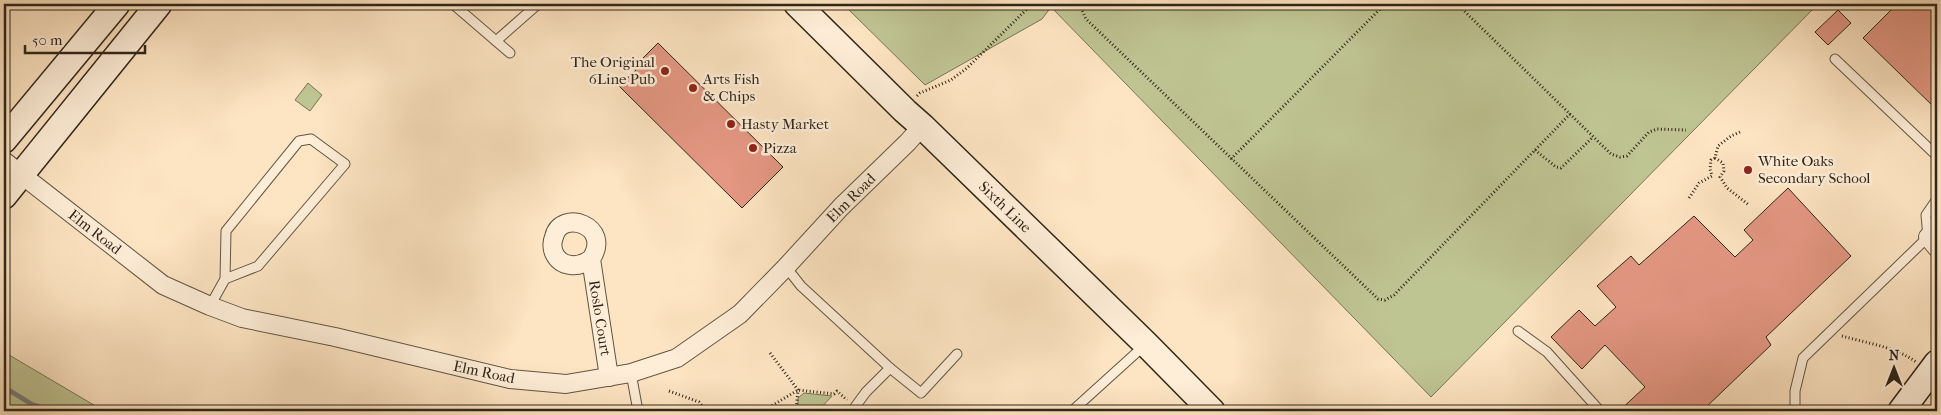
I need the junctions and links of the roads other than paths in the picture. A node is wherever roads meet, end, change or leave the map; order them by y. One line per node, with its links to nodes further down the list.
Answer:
1 (117, 4): 10 (street)
2 (159, 4): 12 (street)
3 (453, 4): 6 (lane)
4 (538, 4): 6 (lane)
5 (796, 4): 9 (street, Sixth Line)
6 (496, 41): 7 (lane)
7 (510, 53)
8 (1835, 59): 11 (lane)
9 (914, 119): 17 (street, Elm Road); 21 (street, Sixth Line)
10 (4, 140)
11 (1937, 156)
12 (12, 168): 13 (street); 19 (street, Elm Road)
13 (4, 196)
14 (1937, 199): 15 (lane)
15 (1933, 243): 32 (lane)
16 (590, 259): 26 (street, Roslo Court)
17 (786, 267): 23 (lane); 25 (street, Elm Road)
18 (225, 279): 18 (lane); 19 (lane)
19 (210, 306): 26 (street, Elm Road)
20 (1518, 331): 31 (lane)
21 (1146, 344): 29 (lane); 30 (street, Sixth Line)
22 (957, 354): 23 (lane)
23 (890, 368): 27 (lane)
24 (1933, 368): 33 (street)
25 (630, 373): 26 (street, Elm Road); 28 (lane)
26 (609, 377)
27 (853, 409)
28 (638, 411)
29 (1072, 411)
30 (1212, 411)
31 (1600, 411)
32 (1795, 411)
33 (1901, 411)

